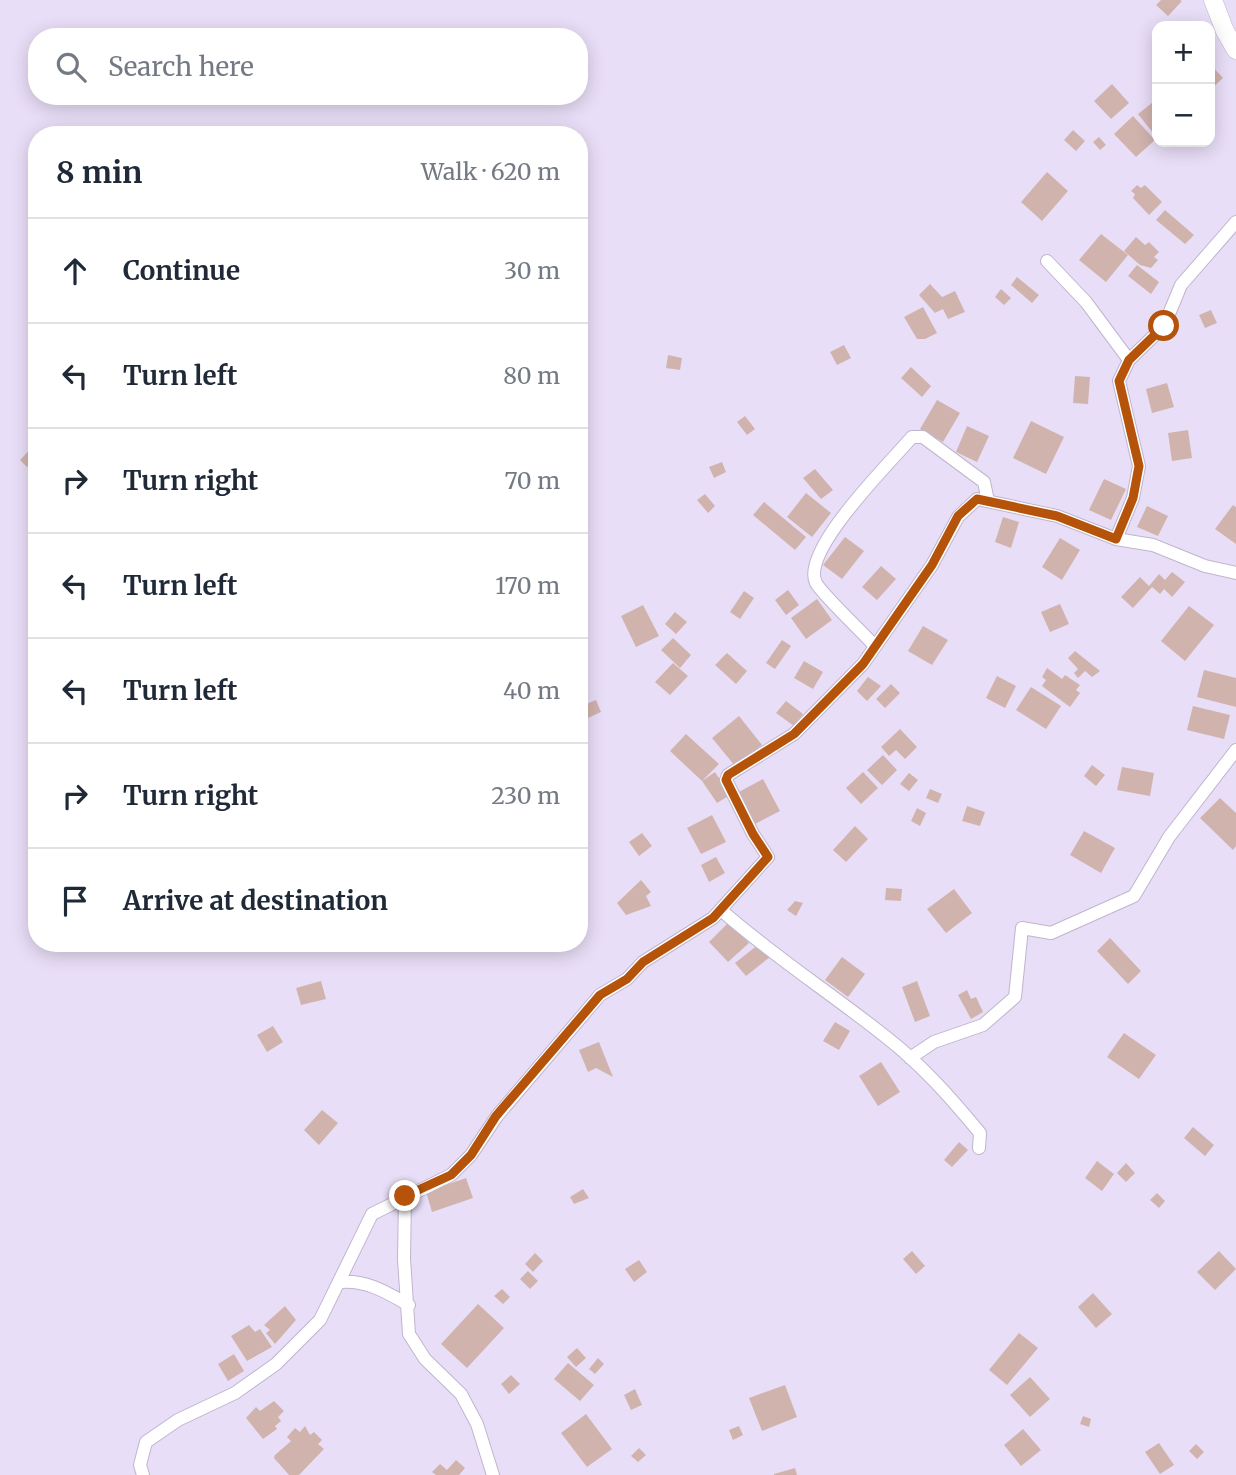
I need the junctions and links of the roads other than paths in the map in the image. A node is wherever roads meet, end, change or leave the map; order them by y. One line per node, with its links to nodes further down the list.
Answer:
1 (1213, 0): 2 (main road)
2 (1236, 50)
3 (1236, 222): 5 (street)
4 (1047, 261): 5 (street)
5 (1129, 360): 7 (street)
6 (988, 501): 7 (street); 9 (street); 11 (street)
7 (1116, 539): 8 (street)
8 (1236, 573)
9 (872, 643)
10 (1236, 750): 12 (street)
11 (721, 910): 12 (street); 14 (street)
12 (910, 1058): 13 (street)
13 (979, 1148)
14 (405, 1196): 15 (street); 16 (street)
15 (341, 1282): 16 (street); 17 (street)
16 (409, 1305): 18 (street)
17 (143, 1475)
18 (493, 1475)

